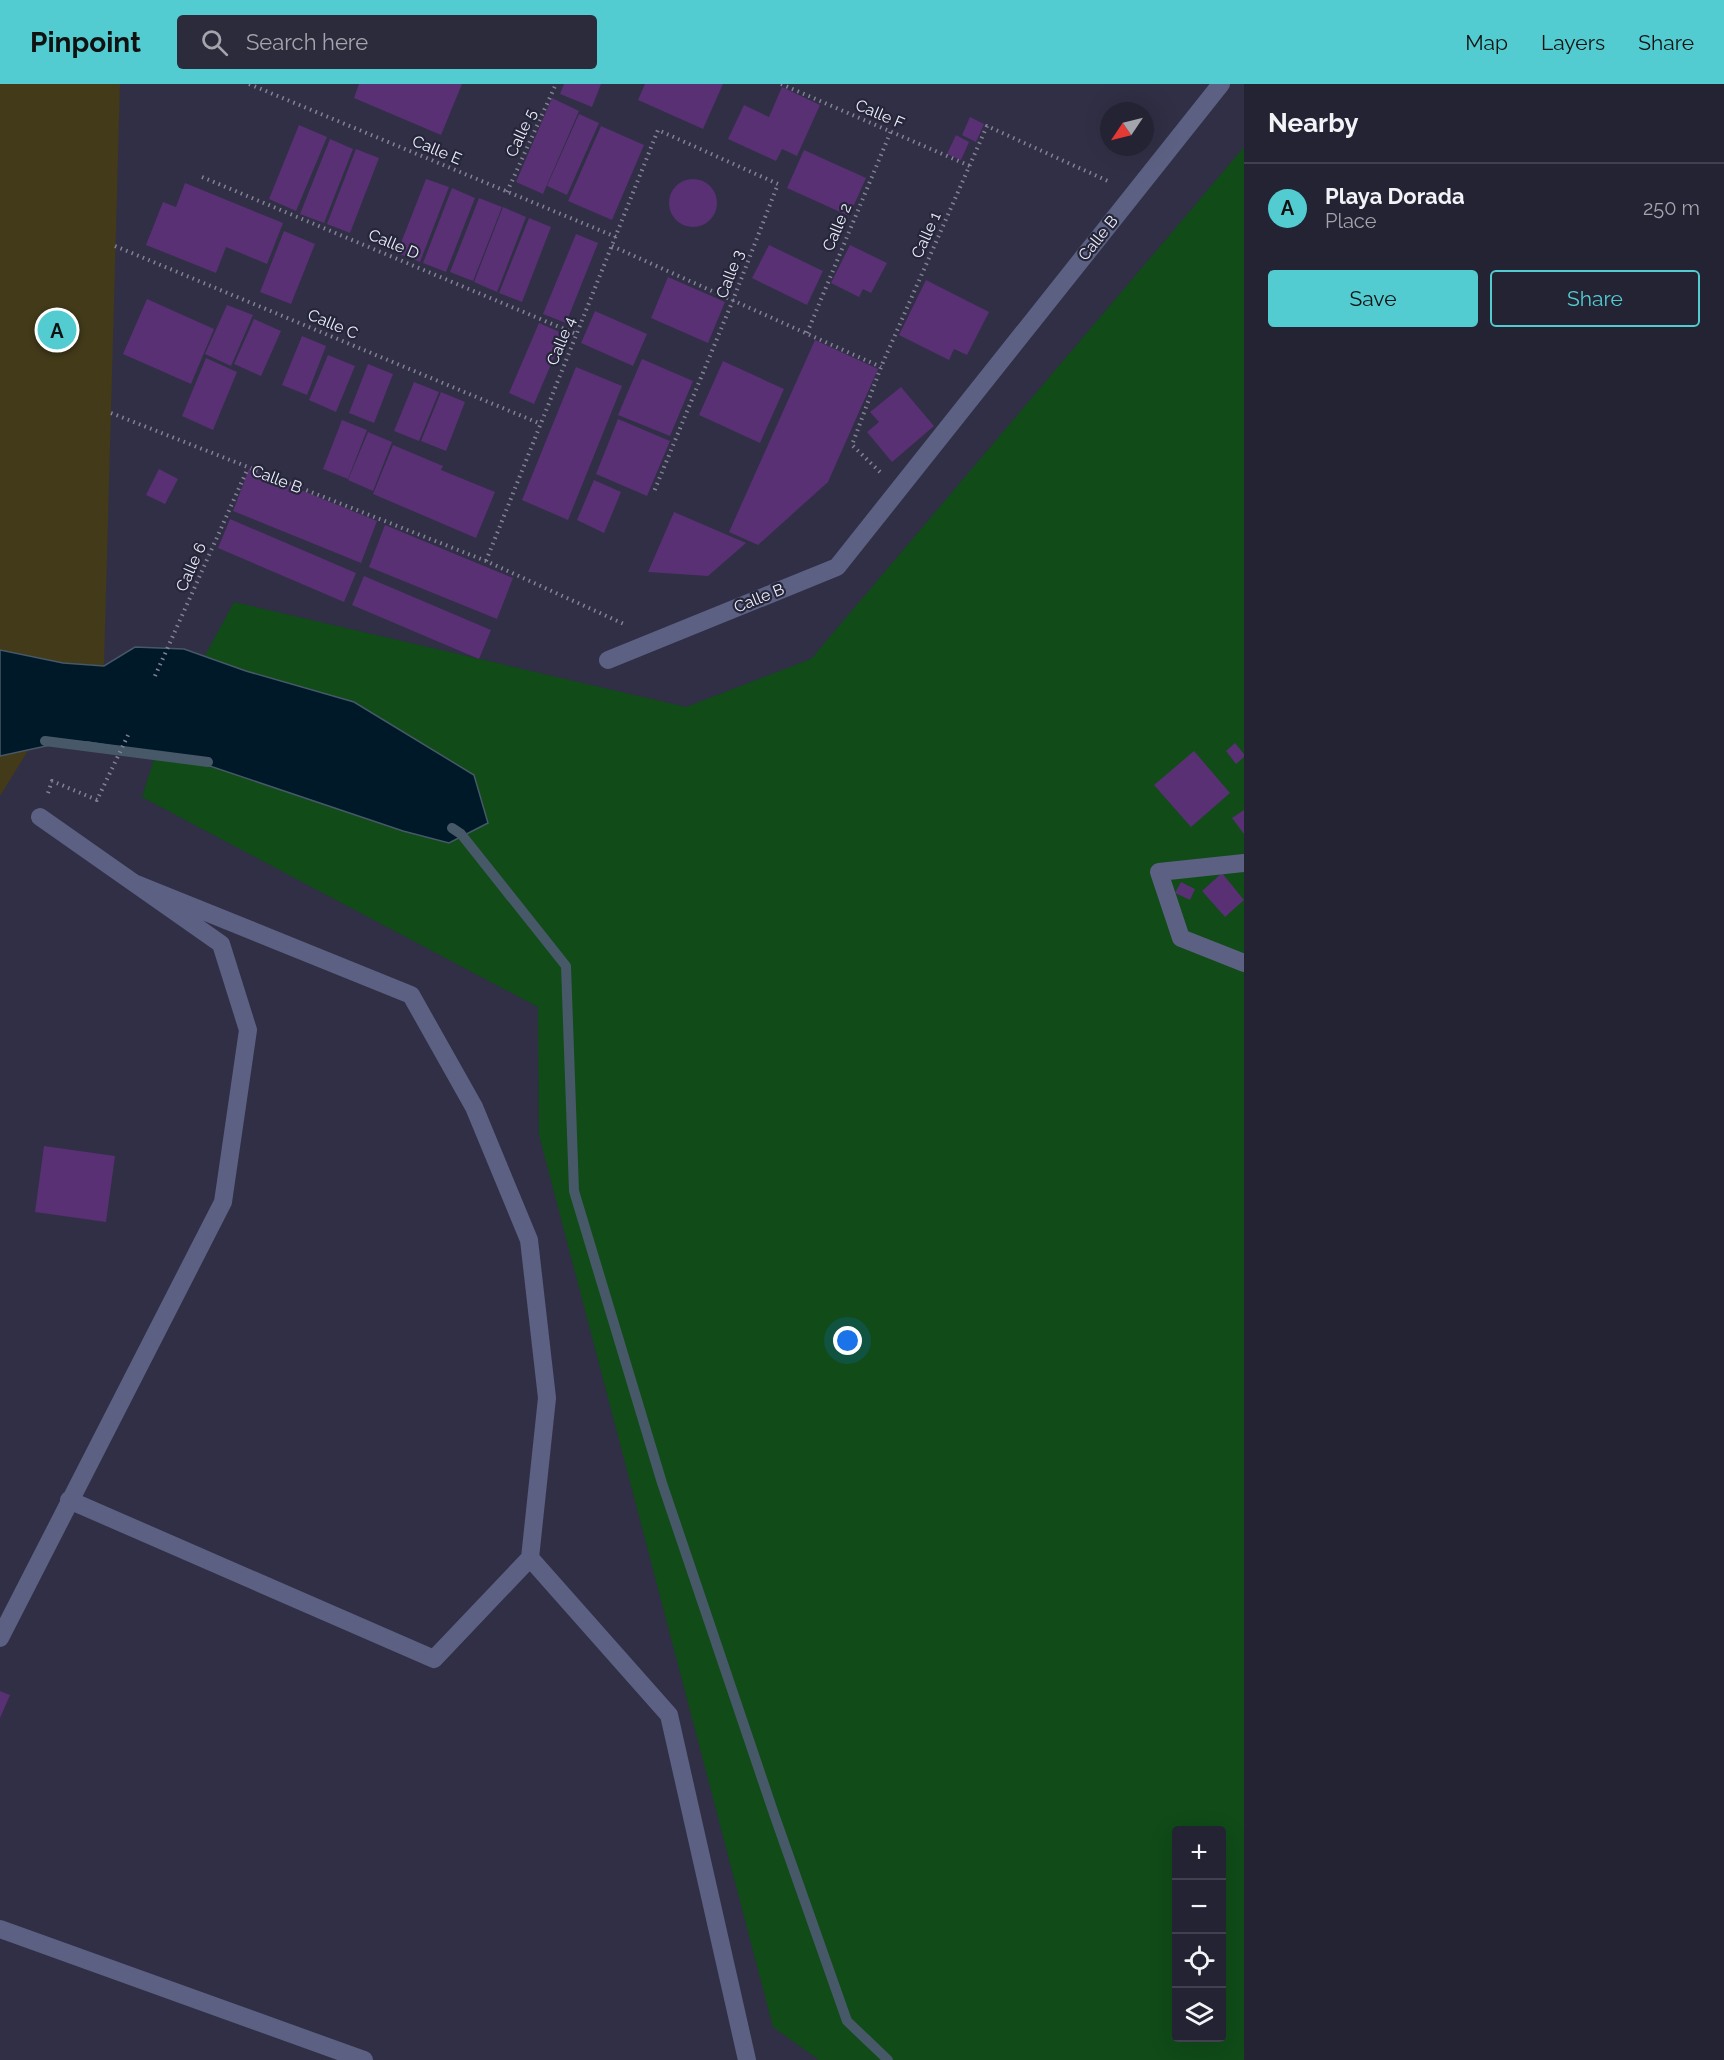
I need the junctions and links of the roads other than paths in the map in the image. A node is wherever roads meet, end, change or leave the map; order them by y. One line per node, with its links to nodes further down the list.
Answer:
1 (1221, 84): 2 (lane, Calle B)
2 (608, 660)
3 (40, 817): 5 (lane)
4 (1244, 862): 6 (lane)
5 (135, 883): 7 (lane); 8 (lane)
6 (1244, 963)
7 (69, 1500): 8 (lane); 9 (lane)
8 (530, 1558): 12 (lane)
9 (0, 1638)
10 (0, 1929): 11 (lane)
11 (364, 2060)
12 (747, 2060)

